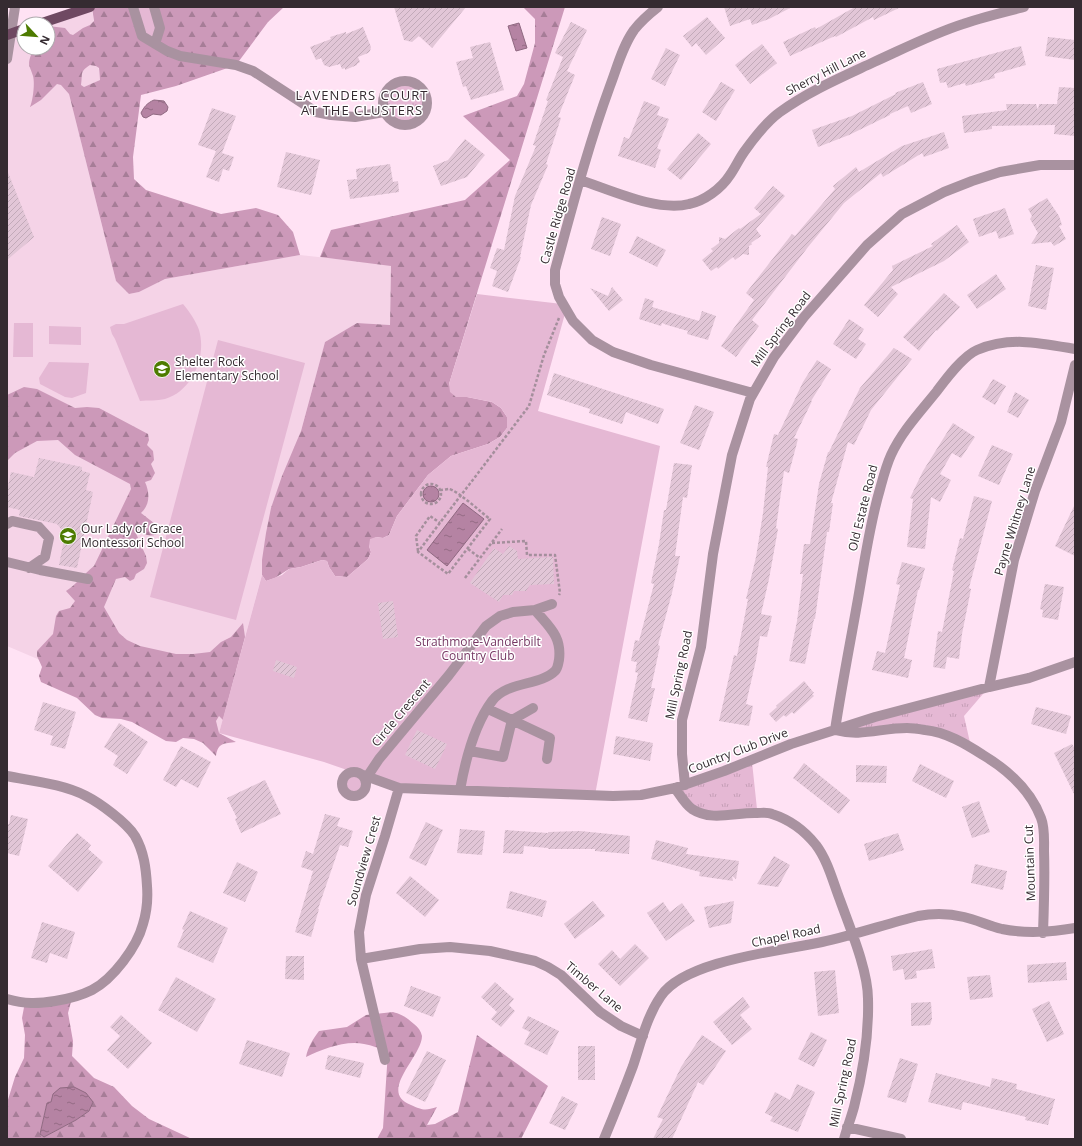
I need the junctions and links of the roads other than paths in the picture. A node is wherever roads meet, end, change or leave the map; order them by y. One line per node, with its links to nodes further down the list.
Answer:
1 (15, 7): 8 (street)
2 (90, 7): 7 (main road)
3 (133, 7): 9 (street)
4 (154, 7): 9 (street)
5 (658, 7): 13 (street, Castle Ridge Road)
6 (1024, 7): 13 (street, Sherry Hill Lane)
7 (56, 18)
8 (9, 32): 10 (street)
9 (155, 44): 11 (street)
10 (7, 59)
11 (384, 112): 11 (street)
12 (1075, 165): 16 (street, Mill Spring Road)
13 (580, 180): 16 (street, Castle Ridge Road)
14 (1075, 349): 28 (street, Old Estate Road)
15 (1075, 365): 24 (street, Payne Whitney Lane)
16 (753, 393): 32 (street, Mill Spring Road)
17 (7, 524): 19 (street)
18 (7, 562): 19 (street)
19 (29, 568): 20 (street)
20 (88, 579)
21 (552, 604): 22 (street, Circle Crescent)
22 (535, 610): 26 (street); 33 (street, Circle Crescent)
23 (1074, 664): 24 (street, Country Club Drive)
24 (989, 686): 28 (street, Country Club Drive)
25 (533, 708): 27 (street)
26 (488, 709): 27 (street); 29 (street)
27 (512, 720): 29 (street); 30 (street)
28 (835, 730): 32 (street, Country Club Drive); 37 (street, Mountain Cut)
29 (470, 751): 35 (street)
30 (547, 759)
31 (7, 776): 40 (street)
32 (685, 784): 34 (street, Country Club Drive)
33 (399, 788): 35 (street, Country Club Drive); 39 (street, Soundview Crest)
34 (675, 788): 35 (street, Country Club Drive); 38 (street, Mill Spring Road)
35 (460, 790)
36 (1075, 928): 37 (street, Chapel Road)
37 (1042, 933): 38 (street, Chapel Road)
38 (852, 934): 41 (street, Chapel Road); 43 (street, Mill Spring Road)
39 (361, 959): 41 (street, Timber Lane); 42 (street, Soundview Crest)
40 (7, 999)
41 (643, 1036): 44 (street, Chapel Road)
42 (385, 1060)
43 (848, 1128): 45 (street, Mill Spring Road); 46 (street)
44 (604, 1139)
45 (844, 1139)
46 (901, 1139)

